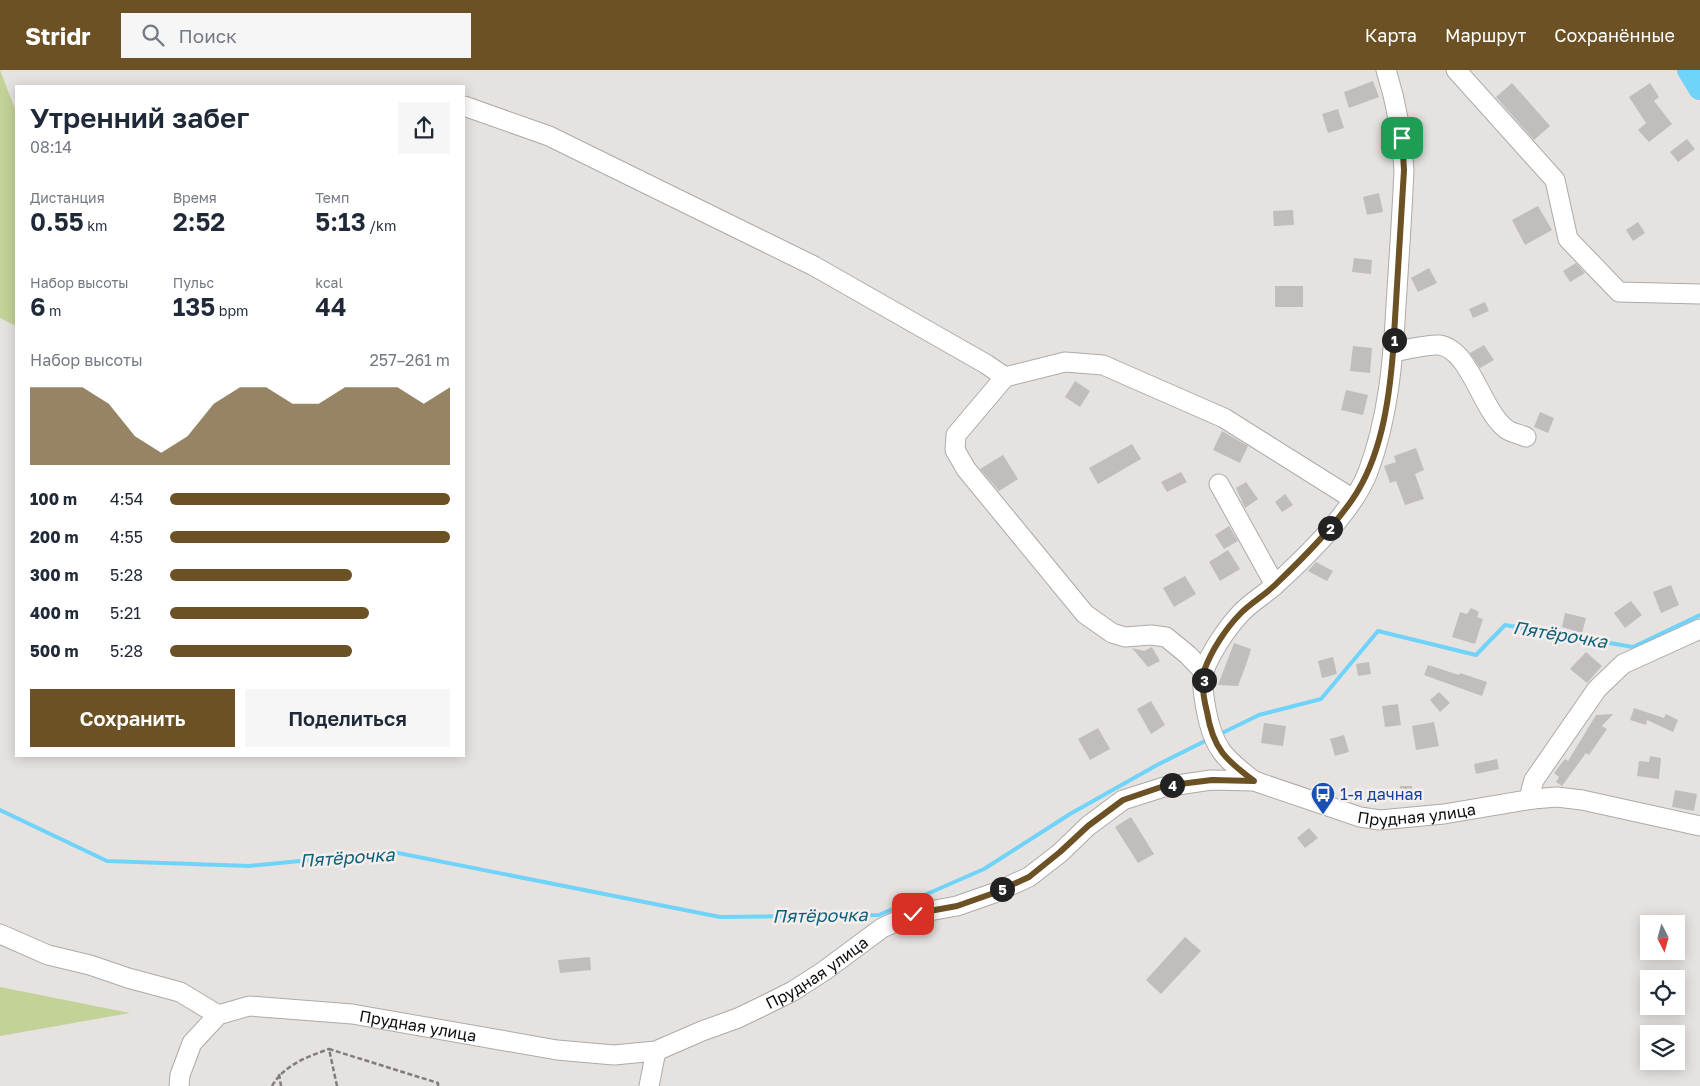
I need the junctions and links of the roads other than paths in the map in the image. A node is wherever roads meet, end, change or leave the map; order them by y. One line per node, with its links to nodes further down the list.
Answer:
1 (1386, 70): 5 (street)
2 (1456, 70): 4 (street)
3 (465, 106): 6 (street)
4 (1700, 294)
5 (1393, 352): 7 (street); 9 (street)
6 (1005, 377): 9 (street); 12 (street)
7 (1526, 437)
8 (1220, 484): 10 (street)
9 (1353, 499): 10 (street)
10 (1275, 586): 12 (street)
11 (1700, 629): 14 (street)
12 (1204, 672): 13 (street)
13 (1254, 781): 14 (street, Прудная улица); 18 (street, Прудная улица)
14 (1533, 799): 15 (street, Прудная улица)
15 (1700, 826)
16 (0, 934): 17 (street)
17 (218, 1015): 18 (street, Прудная улица); 19 (street)
18 (656, 1051): 20 (street)
19 (179, 1086)
20 (649, 1086)

